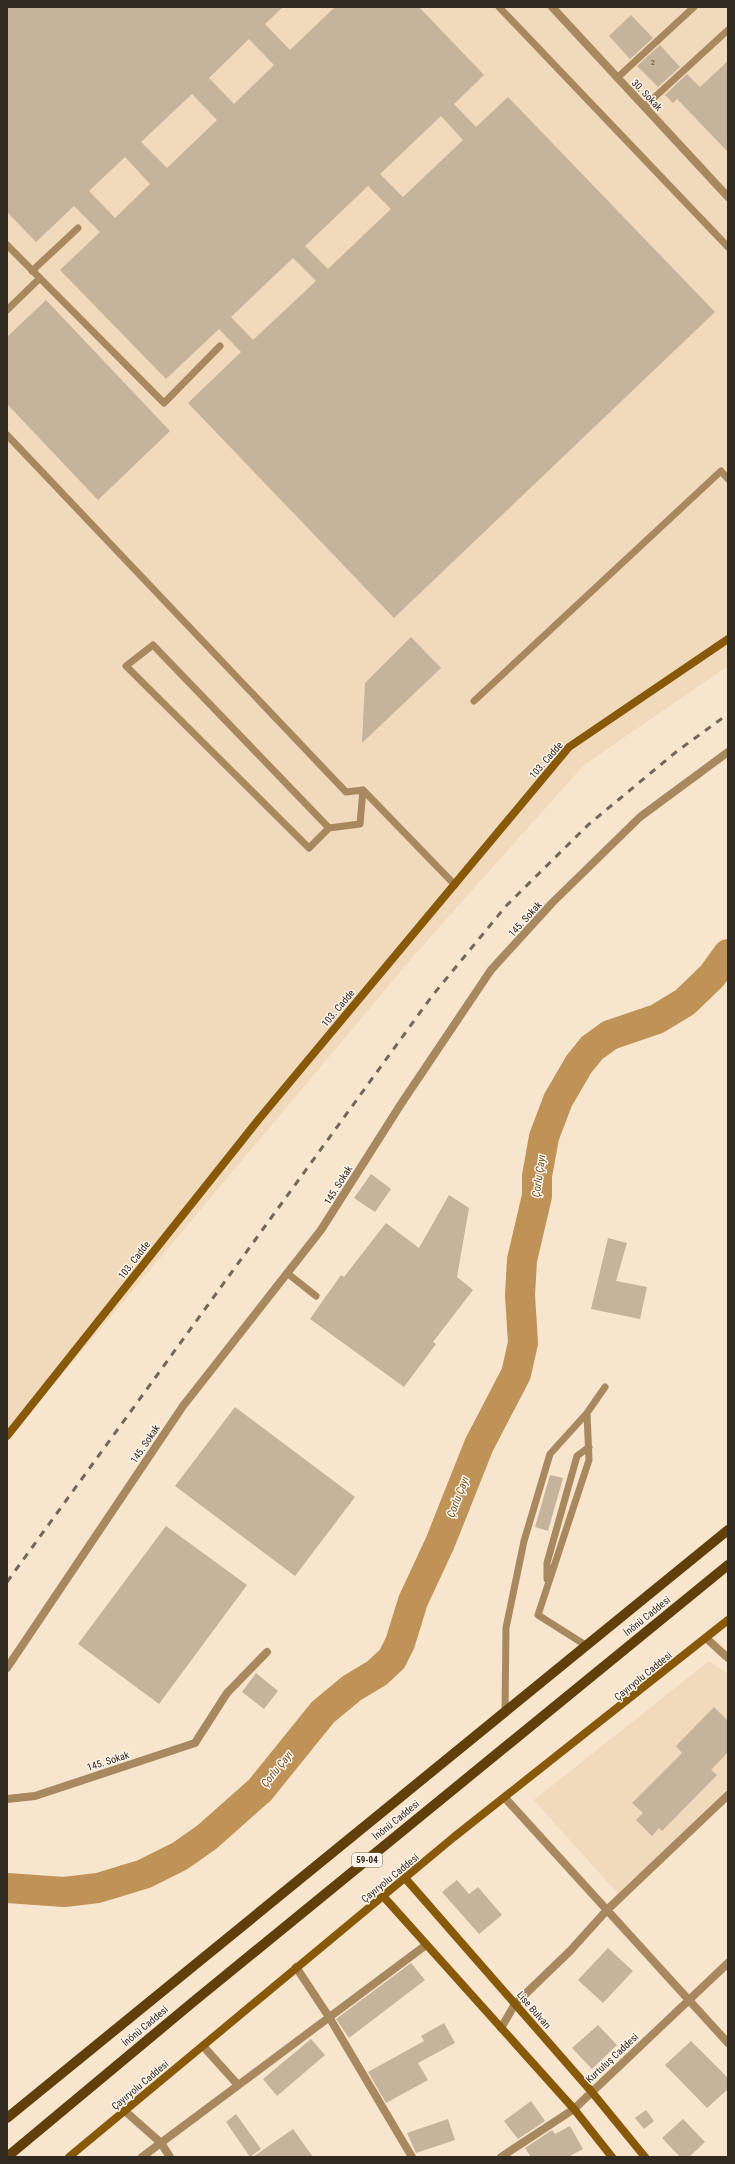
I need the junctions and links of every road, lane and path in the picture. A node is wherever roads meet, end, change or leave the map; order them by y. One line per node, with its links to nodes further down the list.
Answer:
1 (499, 7): 10 (lane)
2 (552, 7): 5 (street, 30. Sokak)
3 (694, 7): 5 (lane)
4 (728, 30): 6 (lane)
5 (617, 78): 6 (street, 30. Sokak)
6 (645, 106): 7 (street, 30. Sokak)
7 (728, 197)
8 (78, 228): 11 (lane)
9 (7, 245): 11 (lane)
10 (728, 247)
11 (32, 270): 12 (lane)
12 (40, 278): 13 (lane); 14 (lane)
13 (7, 310)
14 (220, 346)
15 (7, 435): 20 (lane)
16 (728, 479): 18 (lane)
17 (728, 639): 22 (street, 103. Cadde)
18 (474, 701)
19 (728, 752): 23 (street, 145. Sokak)
20 (363, 790): 21 (lane); 22 (lane)
21 (329, 828): 21 (lane)
22 (455, 885): 27 (street, 103. Cadde)
23 (287, 1273): 24 (lane); 37 (street, 145. Sokak)
24 (316, 1296)
25 (605, 1387): 26 (lane)
26 (587, 1413): 28 (lane); 38 (lane)
27 (7, 1436)
28 (589, 1447): 31 (lane); 31 (lane)
29 (728, 1530): 34 (main road, 59-04)
30 (728, 1565): 60 (main road, İnönü Caddesi / 59-04)
31 (547, 1584): 34 (lane)
32 (728, 1620): 33 (street, Çayıryolu Caddesi)
33 (706, 1638): 36 (street); 40 (street, Çayıryolu Caddesi)
34 (587, 1646): 38 (main road, 59-04)
35 (267, 1652): 41 (street, 145. Sokak)
36 (728, 1658)
37 (7, 1668)
38 (505, 1712): 58 (main road, 59-04)
39 (728, 1795): 44 (street)
40 (505, 1798): 42 (street, Çayıryolu Caddesi); 44 (street)
41 (7, 1799)
42 (405, 1878): 43 (street, Çayıryolu Caddesi); 49 (street, Lise Bulvarı)
43 (383, 1896): 45 (street); 47 (street, Çayıryolu Caddesi)
44 (607, 1910): 48 (street); 49 (street)
45 (426, 1944): 50 (street); 51 (street)
46 (728, 1963): 48 (street, Kurtuluş Caddesi)
47 (296, 1968): 50 (street); 53 (street, Çayıryolu Caddesi)
48 (689, 1999): 52 (street); 55 (street, Kurtuluş Caddesi)
49 (515, 2004): 51 (street); 55 (street, Lise Bulvarı)
50 (329, 2018): 54 (street); 64 (street)
51 (501, 2028): 56 (street)
52 (728, 2043)
53 (203, 2046): 54 (street); 57 (street, Çayıryolu Caddesi)
54 (238, 2086): 59 (street)
55 (591, 2091): 56 (street, Kurtuluş Caddesi); 67 (street, Lise Bulvarı)
56 (574, 2109): 65 (street, Kurtuluş Caddesi); 66 (street)
57 (125, 2111): 59 (street); 61 (street, Çayıryolu Caddesi)
58 (7, 2118)
59 (161, 2143): 62 (street); 63 (street)
60 (7, 2157)
61 (69, 2157)
62 (142, 2157)
63 (170, 2157)
64 (412, 2157)
65 (501, 2157)
66 (612, 2157)
67 (645, 2157)

